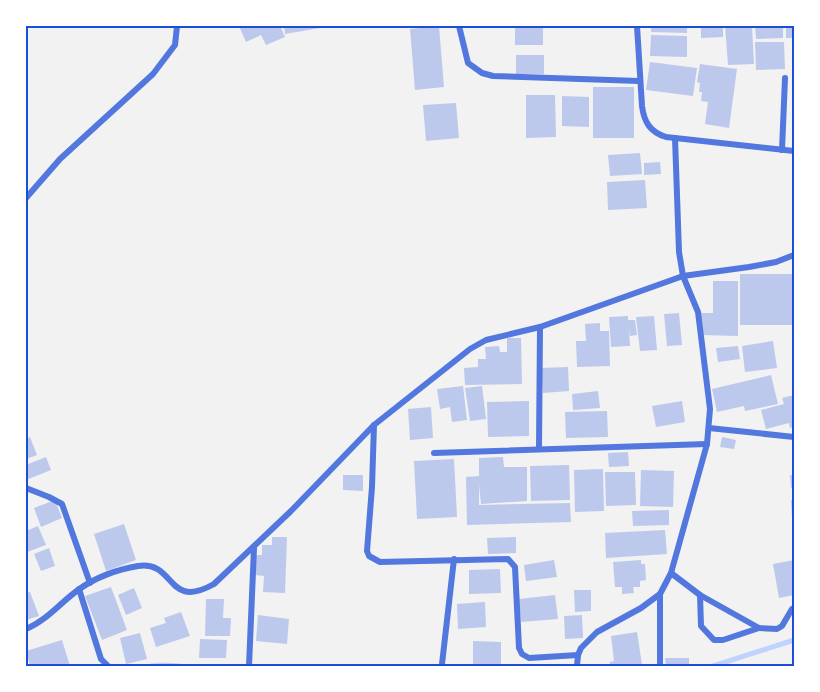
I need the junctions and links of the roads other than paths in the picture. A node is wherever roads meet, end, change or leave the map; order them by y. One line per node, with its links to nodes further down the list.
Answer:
1 (177, 26): 9 (street)
2 (459, 26): 5 (street)
3 (637, 26): 5 (street)
4 (785, 78): 7 (street)
5 (639, 81): 6 (street)
6 (675, 138): 7 (street); 11 (street)
7 (782, 150): 8 (street)
8 (795, 152)
9 (26, 198)
10 (795, 255): 11 (street)
11 (683, 276): 12 (street); 14 (street)
12 (540, 327): 13 (street); 17 (street)
13 (374, 425): 20 (street); 21 (street)
14 (709, 428): 15 (street); 16 (street)
15 (795, 437)
16 (707, 444): 17 (street); 22 (street)
17 (539, 448): 18 (street)
18 (434, 453)
19 (26, 488): 23 (street)
20 (254, 547): 23 (street); 33 (street)
21 (454, 559): 30 (street); 31 (street)
22 (671, 573): 25 (street); 26 (street)
23 (90, 583): 24 (street)
24 (79, 589): 29 (street); 32 (street)
25 (660, 594): 30 (street); 35 (street)
26 (699, 595): 28 (street); 28 (street)
27 (792, 609): 28 (street)
28 (759, 628)
29 (26, 629)
30 (578, 655): 34 (street)
31 (442, 664)
32 (108, 666)
33 (249, 666)
34 (577, 666)
35 (660, 666)

